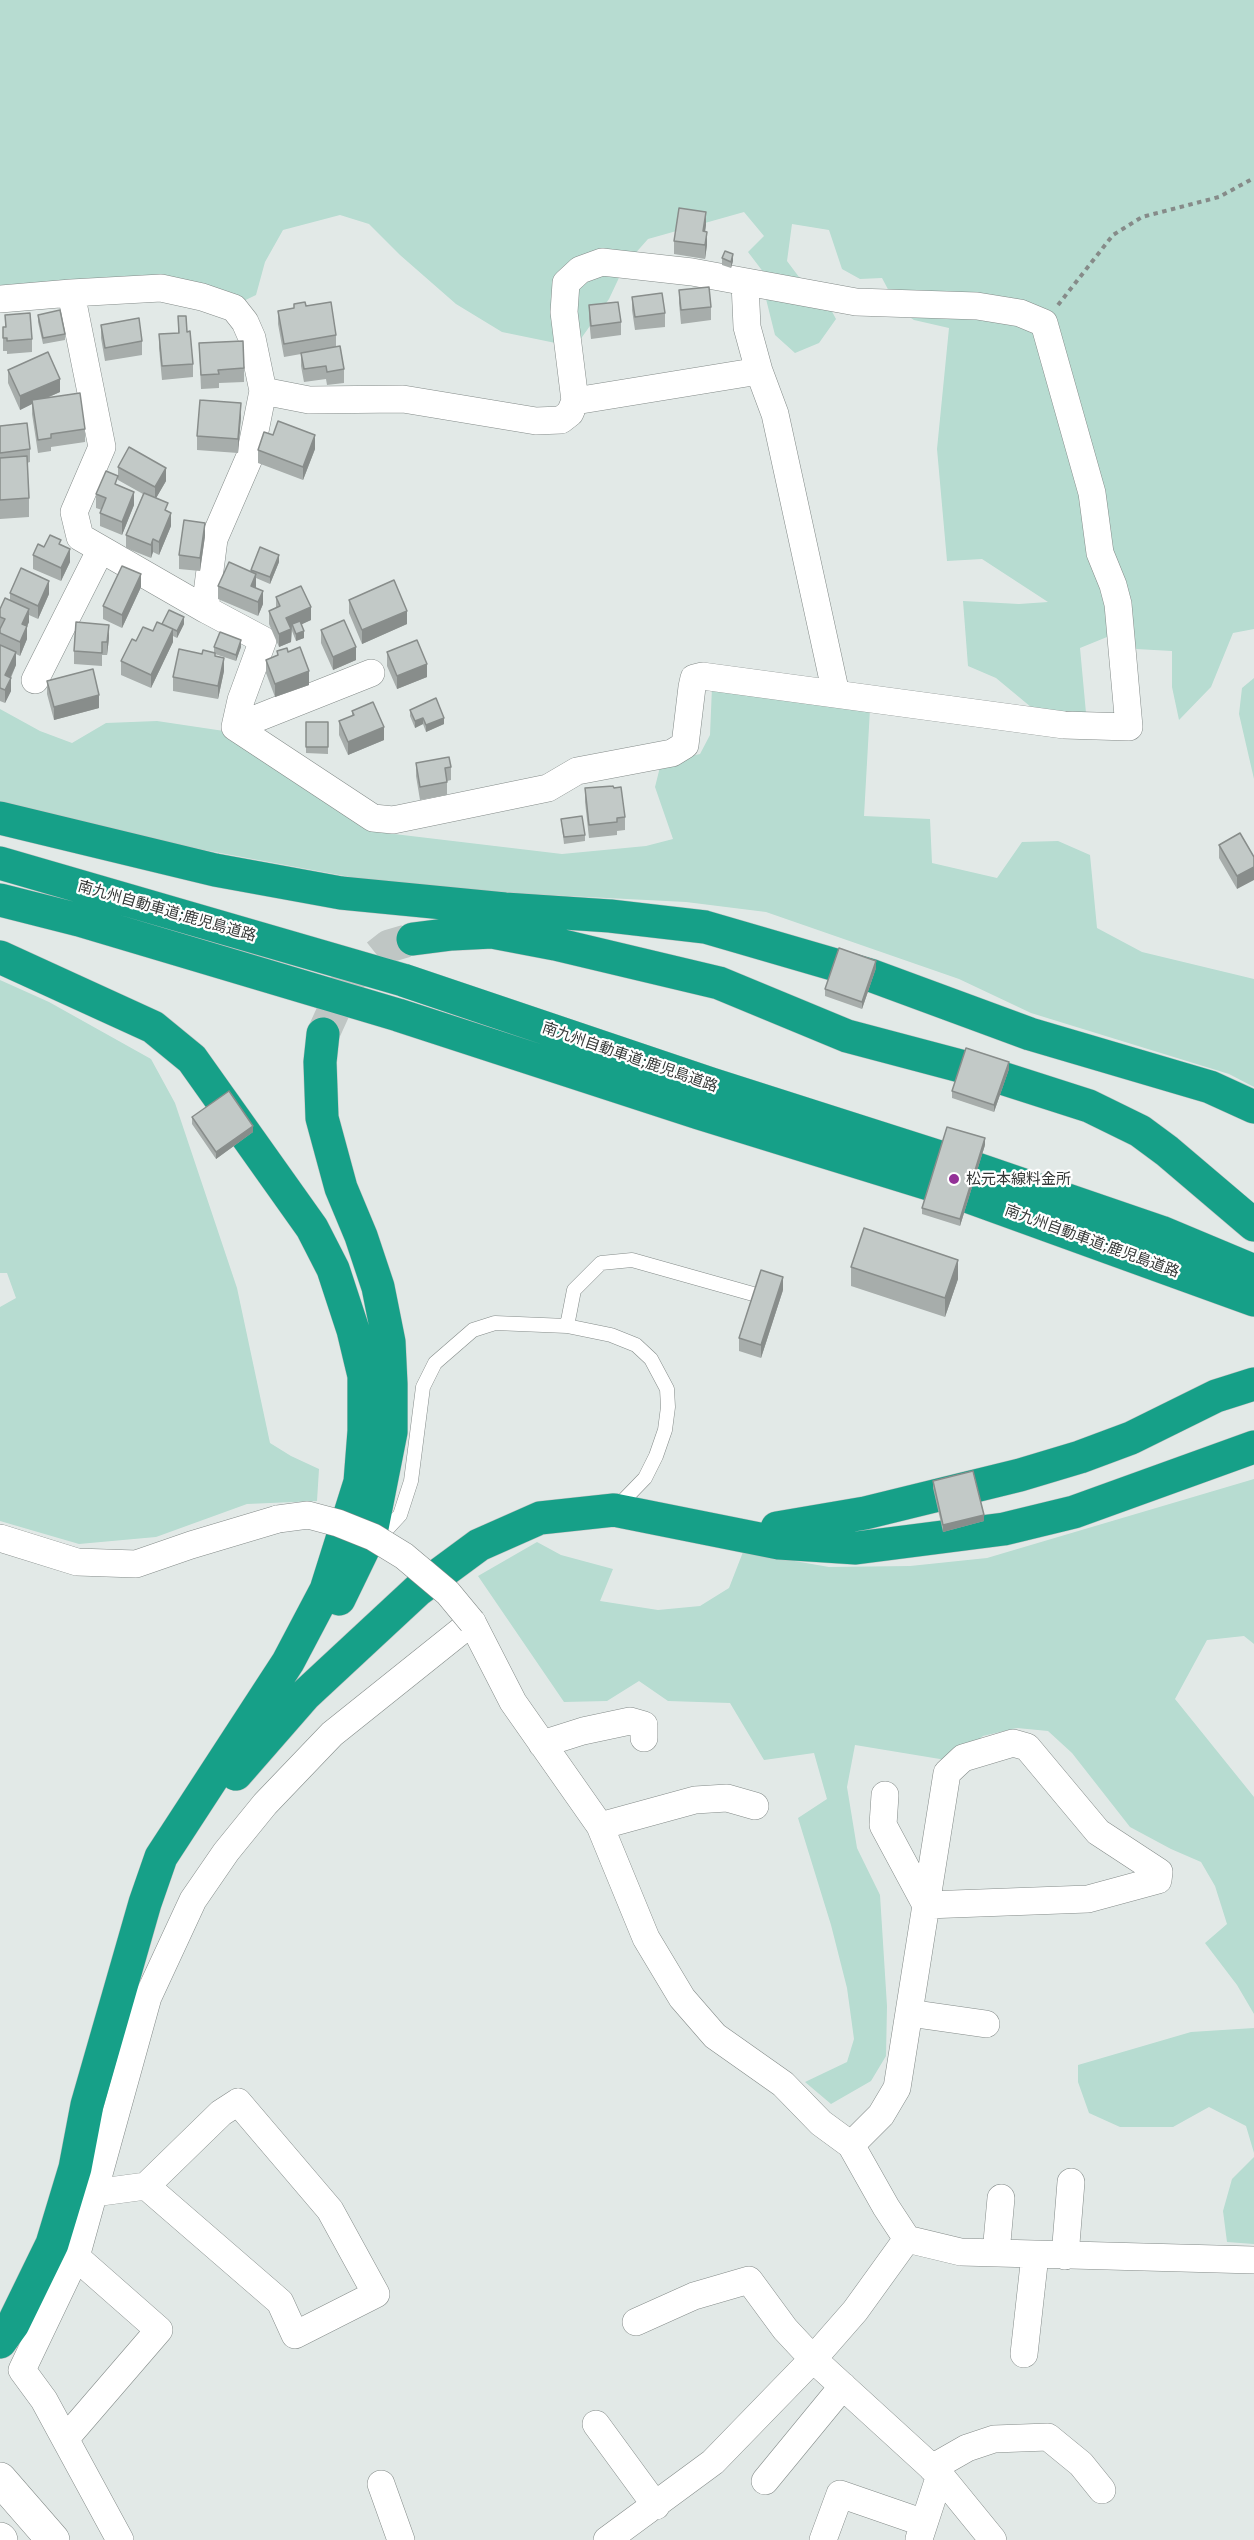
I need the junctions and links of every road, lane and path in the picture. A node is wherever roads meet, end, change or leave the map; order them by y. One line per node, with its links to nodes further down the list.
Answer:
1 (1254, 178): 5 (path)
2 (745, 283): 5 (street); 6 (street); 8 (street)
3 (71, 293): 4 (street); 7 (street); 9 (street)
4 (0, 299)
5 (1044, 323): 13 (street)
6 (759, 371): 8 (street); 13 (street)
7 (263, 391): 8 (street); 10 (street)
8 (575, 402)
9 (101, 549): 10 (street); 12 (street)
10 (206, 609): 14 (street)
11 (370, 673): 14 (street)
12 (35, 681)
13 (836, 694): 14 (street)
14 (235, 727)
15 (0, 818): 21 (highway)
16 (0, 863): 23 (highway, 南九州自動車道;鹿児島道路)
17 (0, 900): 25 (highway, 南九州自動車道;鹿児島道路)
18 (414, 939): 22 (highway)
19 (0, 957): 36 (highway)
20 (322, 1034): 32 (highway)
21 (1254, 1107)
22 (1254, 1225)
23 (1254, 1271)
24 (753, 1294): 26 (lane)
25 (1254, 1300)
26 (567, 1326): 29 (lane); 32 (lane)
27 (1254, 1384): 30 (highway)
28 (1254, 1447): 30 (highway)
29 (614, 1510): 30 (highway); 40 (highway)
30 (653, 1519)
31 (0, 1538): 33 (street, bridge)
32 (360, 1560): 36 (highway)
33 (472, 1622): 35 (street); 47 (street)
34 (644, 1738): 35 (street)
35 (542, 1744): 39 (street)
36 (232, 1746): 40 (highway)
37 (885, 1795): 41 (street)
38 (755, 1806): 39 (street)
39 (600, 1826): 44 (street)
40 (146, 1903): 56 (highway)
41 (926, 1905): 41 (street); 42 (street)
42 (909, 2013): 43 (street); 44 (street)
43 (986, 2024)
44 (851, 2145): 49 (street)
45 (1071, 2182): 53 (street)
46 (146, 2186): 46 (street); 47 (street)
47 (94, 2193): 52 (street)
48 (1001, 2198): 50 (street)
49 (907, 2239): 50 (street); 58 (street)
50 (996, 2253): 51 (street)
51 (1035, 2255): 53 (street); 57 (street)
52 (76, 2256): 61 (street); 61 (street)
53 (1065, 2256): 54 (street)
54 (1254, 2260)
55 (636, 2322): 58 (street)
56 (0, 2342)
57 (1024, 2354)
58 (813, 2359): 59 (street); 67 (street)
59 (843, 2386): 62 (street); 64 (street)
60 (596, 2424): 67 (street)
61 (66, 2438): 70 (street)
62 (936, 2471): 66 (street); 68 (street); 74 (street)
63 (0, 2479): 69 (main road)
64 (765, 2481)
65 (381, 2484): 71 (street)
66 (1102, 2490)
67 (656, 2505): 72 (street)
68 (921, 2532): 73 (street)
69 (52, 2540)
70 (120, 2540)
71 (401, 2540)
72 (607, 2540)
73 (823, 2540)
74 (993, 2540)

